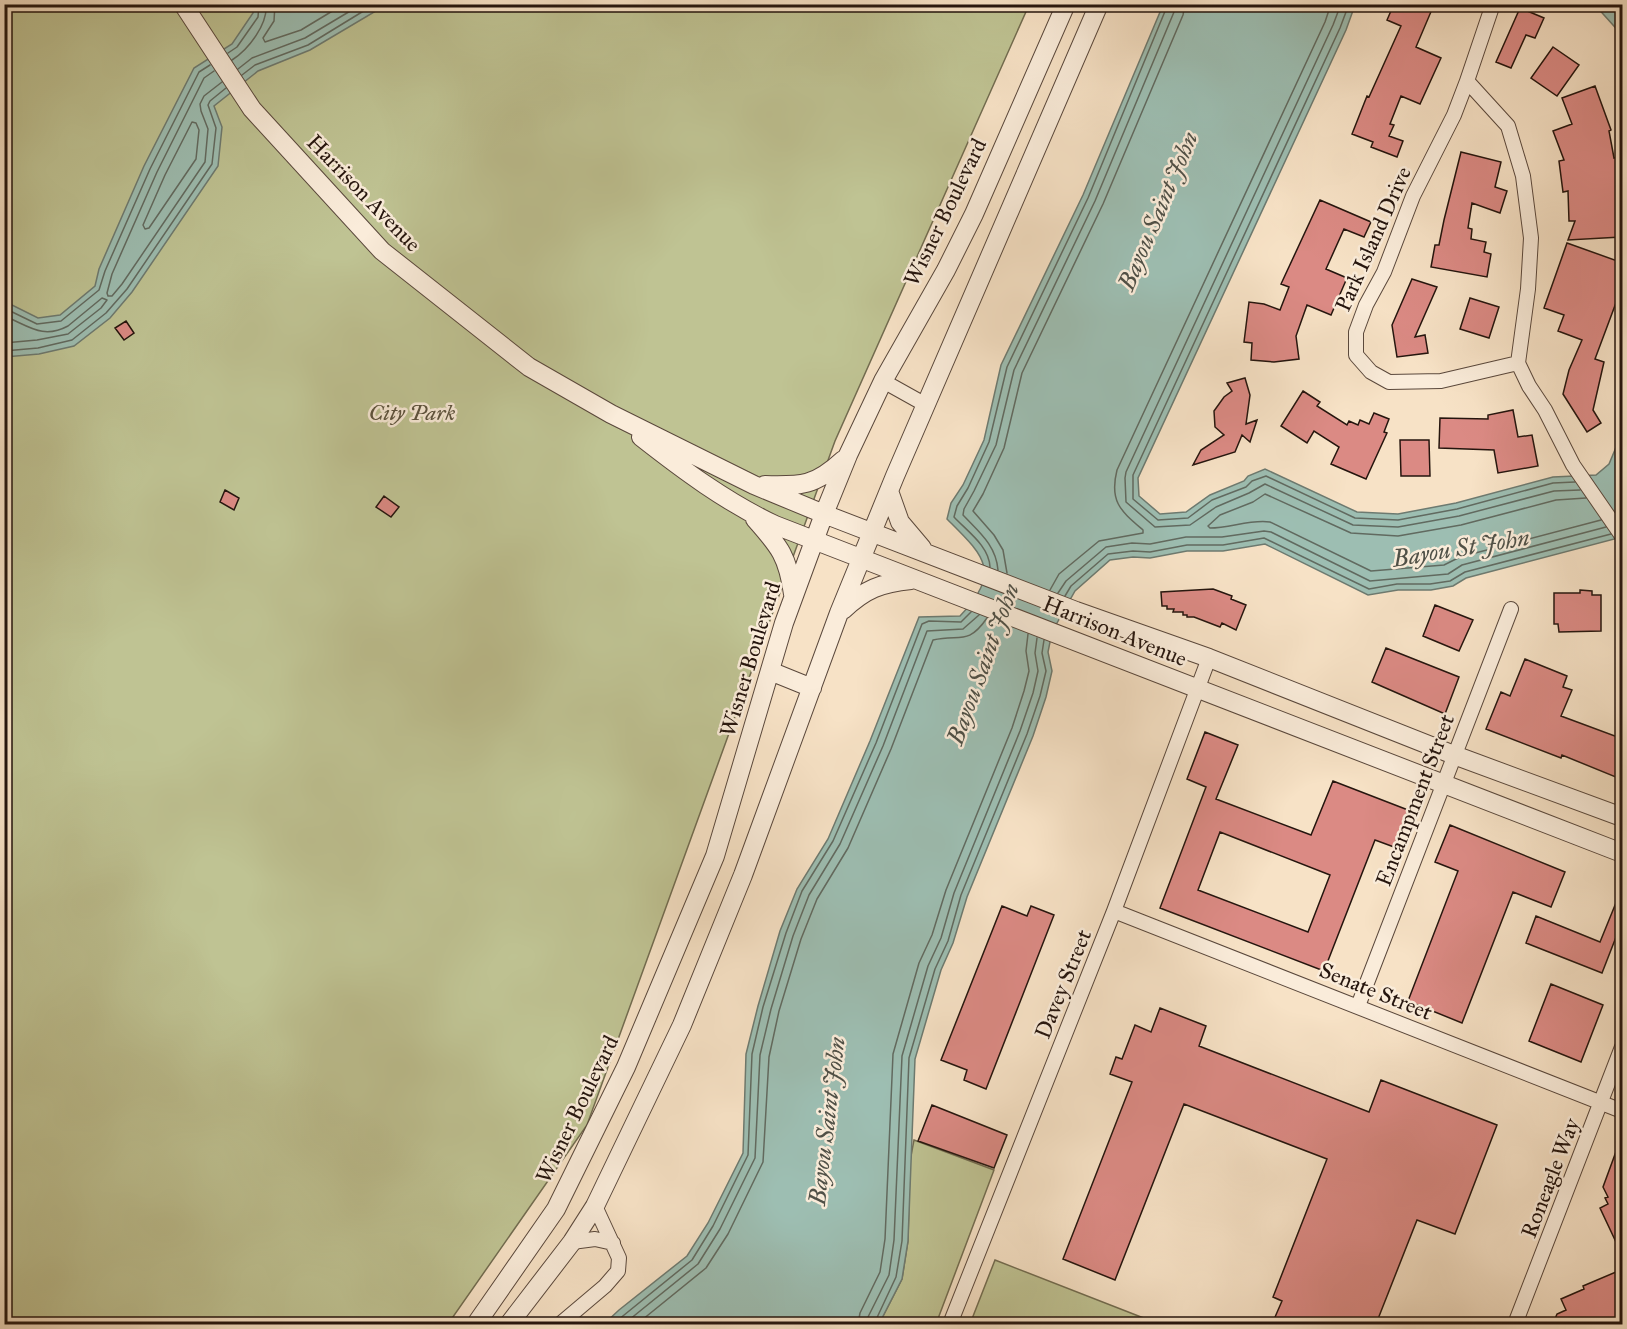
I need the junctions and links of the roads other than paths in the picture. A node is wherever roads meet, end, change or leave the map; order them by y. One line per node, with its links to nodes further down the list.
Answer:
1 (183, 4): 9 (street, Harrison Avenue)
2 (1066, 4): 7 (street, Wisner Boulevard)
3 (1099, 4): 8 (street)
4 (1493, 4): 5 (street, Park Island Drive)
5 (1467, 81): 6 (street); 6 (street, Park Island Drive)
6 (1518, 363): 16 (street)
7 (883, 381): 8 (street); 10 (street, Wisner Boulevard)
8 (926, 405): 12 (street)
9 (611, 414): 11 (street, Harrison Avenue); 13 (street, Harrison Avenue)
10 (848, 455): 11 (street); 14 (street, Wisner Boulevard)
11 (754, 485): 14 (street, Harrison Avenue)
12 (889, 490): 15 (street); 18 (street)
13 (750, 514): 17 (street, Harrison Avenue); 21 (street)
14 (824, 514): 15 (street, Harrison Avenue); 17 (street, Wisner Boulevard)
15 (872, 532): 18 (street, Harrison Avenue); 19 (street)
16 (1623, 536)
17 (814, 541): 19 (street, Harrison Avenue); 21 (street, Wisner Boulevard)
18 (926, 552): 24 (street, Harrison Avenue)
19 (861, 559): 20 (street, Harrison Avenue); 23 (street)
20 (915, 579): 23 (street); 27 (street, Harrison Avenue)
21 (793, 597): 25 (street, Wisner Boulevard)
22 (1511, 609): 28 (street, Encampment Street)
23 (839, 613): 26 (street)
24 (1209, 658): 27 (street, Davey Street); 28 (street, Harrison Avenue)
25 (770, 671): 26 (street); 35 (street, Wisner Boulevard)
26 (812, 688): 36 (street)
27 (1197, 689): 29 (street, Harrison Avenue); 32 (street, Davey Street)
28 (1454, 755): 29 (street, Encampment Street); 30 (street, Harrison Avenue)
29 (1444, 784): 31 (street, Harrison Avenue); 33 (street, Encampment Street)
30 (1623, 817)
31 (1623, 853)
32 (1114, 911): 33 (street, Senate Street); 45 (street, Davey Street)
33 (1358, 1006): 37 (street, Senate Street)
34 (1623, 1047): 37 (street, Roneagle Way)
35 (626, 1067): 36 (street); 42 (street, Wisner Boulevard)
36 (655, 1081): 39 (street)
37 (1601, 1102): 38 (street, Senate Street); 46 (street, Roneagle Way)
38 (1623, 1111)
39 (595, 1206): 40 (street); 41 (street)
40 (572, 1242): 41 (street); 43 (street)
41 (613, 1242): 44 (street)
42 (476, 1324)
43 (509, 1324)
44 (560, 1324)
45 (951, 1324)
46 (1515, 1324)

